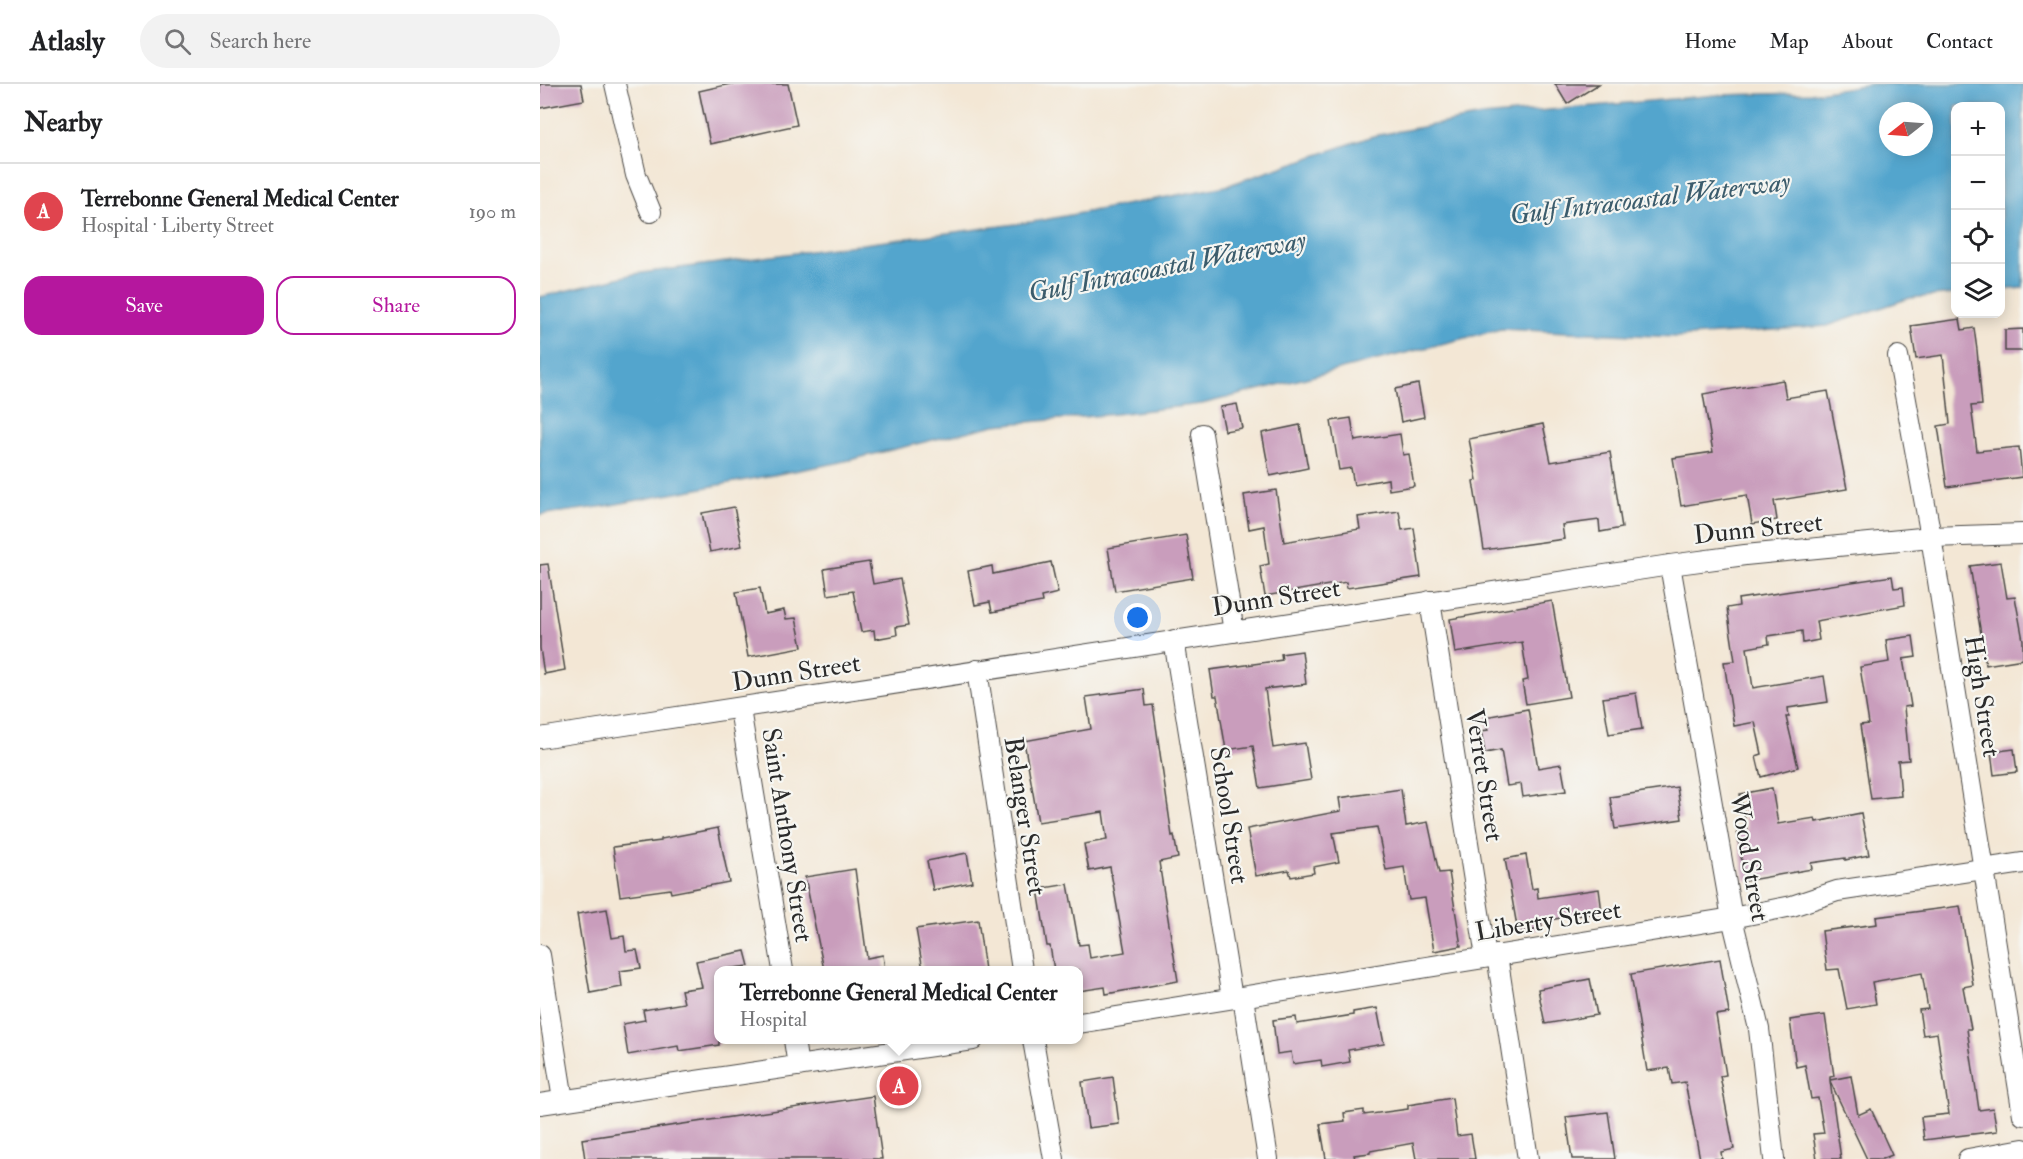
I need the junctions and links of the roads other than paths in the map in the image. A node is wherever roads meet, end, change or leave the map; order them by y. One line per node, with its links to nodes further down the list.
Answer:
1 (615, 84): 2 (street)
2 (651, 212)
3 (1898, 356): 6 (street, High Street)
4 (1202, 434): 9 (street)
5 (2023, 534): 6 (street, Dunn Street)
6 (1931, 537): 7 (street, Dunn Street); 15 (street, High Street)
7 (1670, 565): 8 (street, Dunn Street); 16 (street, Wood Street)
8 (1430, 601): 9 (street, Dunn Street); 18 (street, Verret Street)
9 (1234, 632): 10 (street, Dunn Street)
10 (1174, 640): 11 (street, Dunn Street); 21 (street, School Street)
11 (977, 670): 12 (street, Dunn Street); 20 (street, Belanger Street)
12 (740, 709): 13 (street, Dunn Street); 19 (street, Saint Anthony Street)
13 (540, 738)
14 (2023, 863): 15 (street, Liberty Street)
15 (1983, 870): 16 (street, Liberty Street); 29 (street, High Street)
16 (1732, 918): 18 (street, Liberty Street); 34 (street, Wood Street)
17 (540, 955): 27 (street)
18 (1491, 956): 21 (street, Liberty Street); 33 (street, Verret Street)
19 (782, 966)
20 (1021, 966)
21 (1238, 998): 22 (street, Liberty Street); 32 (street, School Street)
22 (1083, 1022)
23 (795, 1044): 26 (street)
24 (946, 1044): 26 (street)
25 (1034, 1044): 31 (street)
26 (798, 1066): 27 (street)
27 (563, 1100): 28 (street)
28 (540, 1104)
29 (2023, 1115)
30 (2023, 1149): 35 (street)
31 (1054, 1159)
32 (1268, 1159)
33 (1528, 1159)
34 (1774, 1159)
35 (1968, 1159)

